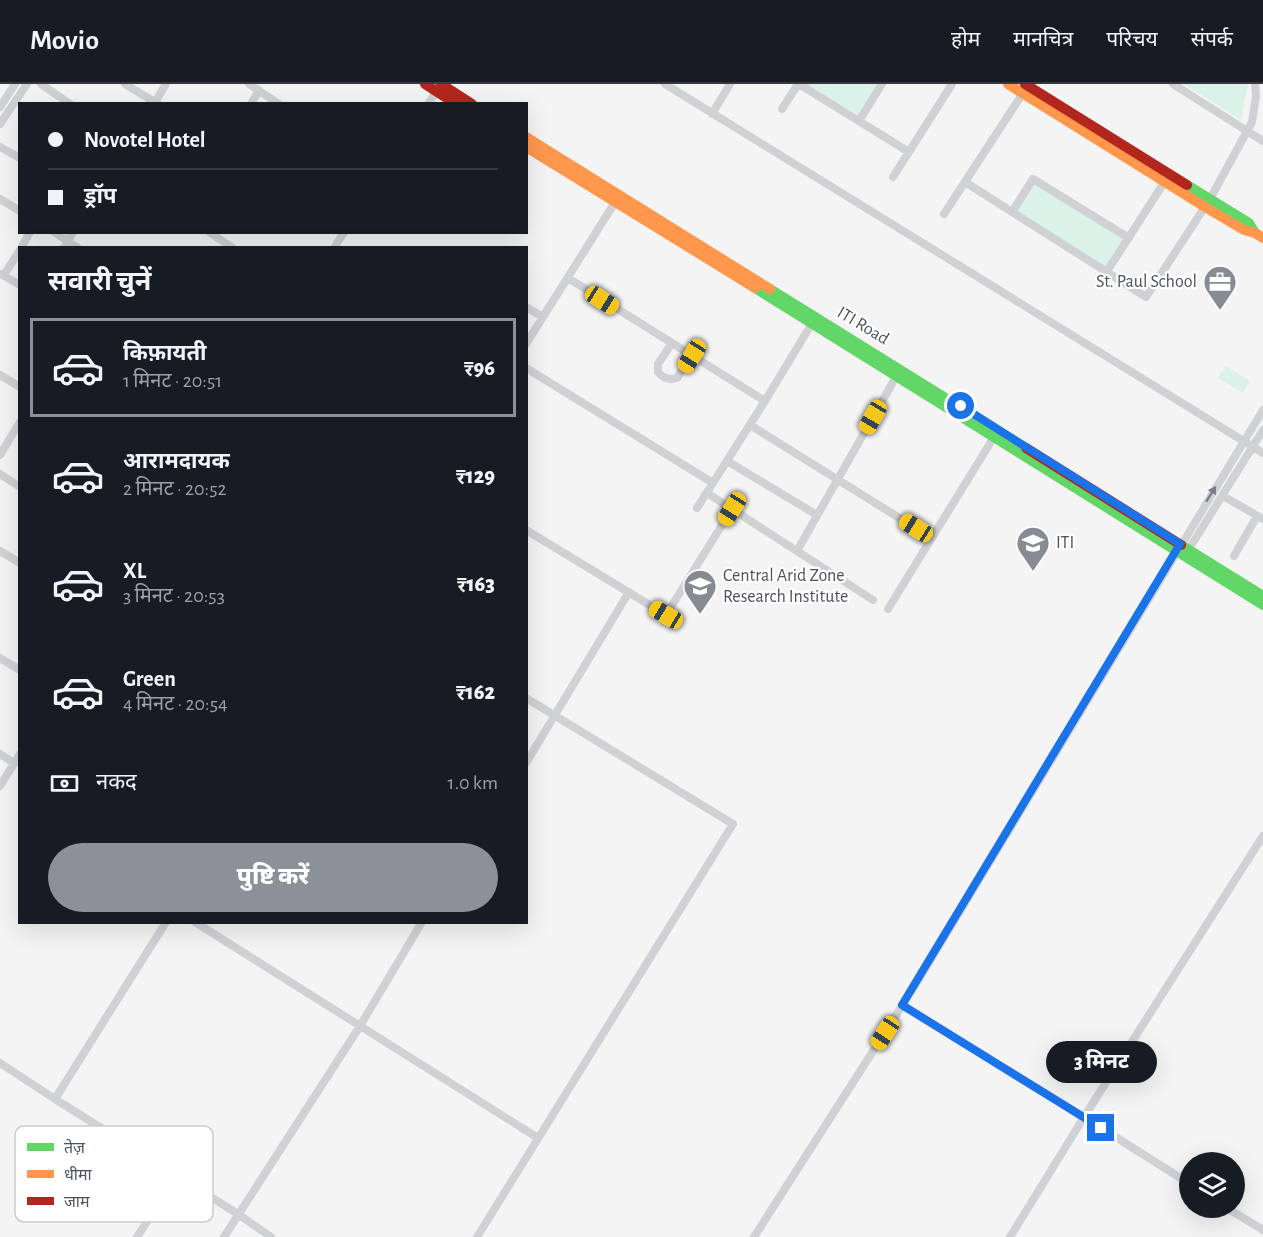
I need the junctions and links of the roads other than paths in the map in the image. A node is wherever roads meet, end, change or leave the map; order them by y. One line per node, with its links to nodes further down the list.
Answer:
1 (15, 84): 27 (street)
2 (27, 84): 31 (street)
3 (41, 84): 19 (street)
4 (125, 84): 20 (street)
5 (166, 84): 21 (street)
6 (249, 84): 18 (street)
7 (425, 84): 16 (street)
8 (665, 84): 29 (street)
9 (730, 84): 29 (street)
10 (799, 84): 28 (street); 30 (street)
11 (882, 84): 30 (street)
12 (952, 84): 37 (street)
13 (1008, 84): 17 (street)
14 (1173, 84): 32 (street)
15 (1255, 84): 32 (street)
16 (440, 87): 24 (street); 25 (street); 26 (street)
17 (1024, 88): 40 (street); 41 (street); 44 (street)
18 (259, 90): 22 (street); 23 (street)
19 (68, 102)
20 (154, 102)
21 (157, 102)
22 (252, 102)
23 (276, 102)
24 (430, 102)
25 (454, 102)
26 (468, 102)
27 (0, 107)
28 (782, 109)
29 (712, 114): 73 (street)
30 (859, 121): 37 (street)
31 (0, 124)
32 (1248, 131): 34 (street); 44 (street)
33 (528, 138): 43 (street, ITI Road)
34 (1263, 141)
35 (0, 147): 38 (street)
36 (528, 148): 43 (street, ITI Road)
37 (909, 152): 39 (street)
38 (18, 157)
39 (892, 177)
40 (1165, 181): 44 (street); 50 (street)
41 (965, 182): 46 (street); 47 (street)
42 (0, 199): 45 (street)
43 (617, 199): 55 (street); 59 (street, ITI Road)
44 (1208, 203): 49 (street); 53 (street)
45 (18, 210)
46 (1012, 212): 50 (street); 53 (street)
47 (944, 214)
48 (212, 234): 51 (street)
49 (1259, 236)
50 (1129, 238): 53 (street)
51 (230, 246)
52 (18, 252): 54 (street)
53 (1106, 273)
54 (2, 274): 56 (street)
55 (568, 278): 58 (street); 61 (street)
56 (18, 284)
57 (528, 308): 58 (street)
58 (543, 317): 60 (street)
59 (814, 321): 65 (street, ITI Road); 67 (street); 90 (street, ITI Road)
60 (528, 341)
61 (672, 343): 62 (street); 62 (street)
62 (692, 356): 67 (street)
63 (528, 369): 80 (street)
64 (0, 375): 66 (street)
65 (897, 375): 72 (street, ITI Road); 79 (street)
66 (18, 386)
67 (765, 401): 70 (street)
68 (1263, 410): 73 (street)
69 (18, 425): 76 (street)
70 (750, 425): 77 (street); 79 (street)
71 (1263, 430): 74 (street)
72 (994, 436): 90 (street, ITI Road); 99 (street)
73 (1244, 442): 74 (street); 90 (street, one-way to 73)
74 (1253, 447): 75 (street); 83 (street)
75 (1263, 453)
76 (0, 455)
77 (727, 461): 80 (street); 86 (street)
78 (0, 474): 81 (street)
79 (837, 479): 86 (street); 88 (street)
80 (713, 483): 82 (street)
81 (18, 486)
82 (707, 493): 84 (street); 85 (street)
83 (1222, 495): 87 (street); 90 (street)
84 (697, 508)
85 (732, 509): 92 (street); 95 (street)
86 (817, 515): 92 (street)
87 (1260, 518): 93 (street)
88 (916, 528)
89 (528, 531): 95 (street)
90 (1182, 548): 96 (street, ITI Road); 98 (street); 113 (street)
91 (0, 551): 94 (street)
92 (797, 551): 97 (street)
93 (1234, 556)
94 (18, 562)
95 (629, 592): 103 (street)
96 (1263, 596)
97 (873, 600)
98 (1263, 605)
99 (888, 609)
100 (0, 658): 101 (street)
101 (18, 669)
102 (528, 699): 103 (street)
103 (555, 716): 106 (street); 119 (street)
104 (0, 754): 107 (street)
105 (18, 757): 107 (street)
106 (528, 760)
107 (14, 763): 108 (street)
108 (0, 786)
109 (1263, 836): 117 (street)
110 (165, 924): 116 (street)
111 (198, 924): 114 (street)
112 (421, 924): 114 (street)
113 (902, 1005): 117 (street); 130 (street)
114 (360, 1026): 119 (street); 122 (street)
115 (0, 1063): 116 (street)
116 (55, 1099): 118 (street)
117 (1084, 1117): 120 (street); 131 (street)
118 (98, 1126)
119 (538, 1138): 129 (street)
120 (1179, 1177)
121 (213, 1198): 122 (street)
122 (238, 1214): 127 (street); 128 (street)
123 (1243, 1218): 125 (street)
124 (147, 1222): 126 (street)
125 (1263, 1230)
126 (137, 1237)
127 (224, 1237)
128 (271, 1237)
129 (477, 1237)
130 (754, 1237)
131 (1010, 1237)

